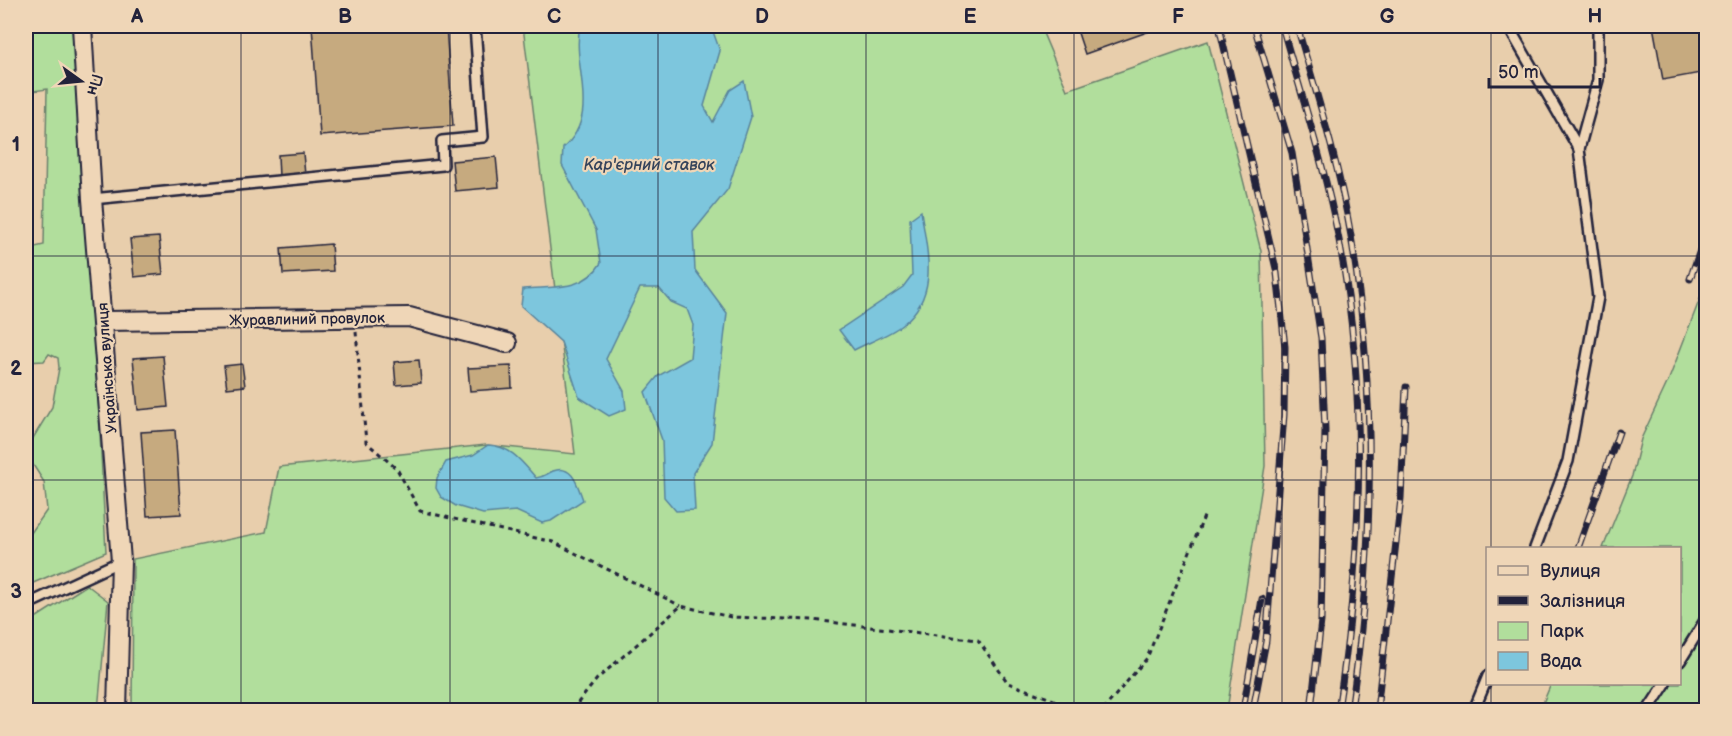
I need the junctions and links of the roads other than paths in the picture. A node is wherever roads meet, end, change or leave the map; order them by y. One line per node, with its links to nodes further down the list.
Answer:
1 (82, 26): 6 (street, Українська вулиця)
2 (475, 26): 6 (lane)
3 (1508, 26): 5 (lane)
4 (1598, 26): 5 (lane)
5 (1579, 149): 9 (lane)
6 (92, 199): 7 (street, Українська вулиця)
7 (104, 321): 8 (street, Журавлиний провулок); 10 (street, Українська вулиця)
8 (507, 343)
9 (1537, 547)
10 (121, 561): 11 (lane); 16 (street, Українська вулиця)
11 (26, 605)
12 (1707, 619): 13 (lane)
13 (1681, 659)
14 (1486, 681): 17 (lane)
15 (1664, 685): 18 (lane)
16 (117, 711)
17 (1474, 711)
18 (1648, 711)

